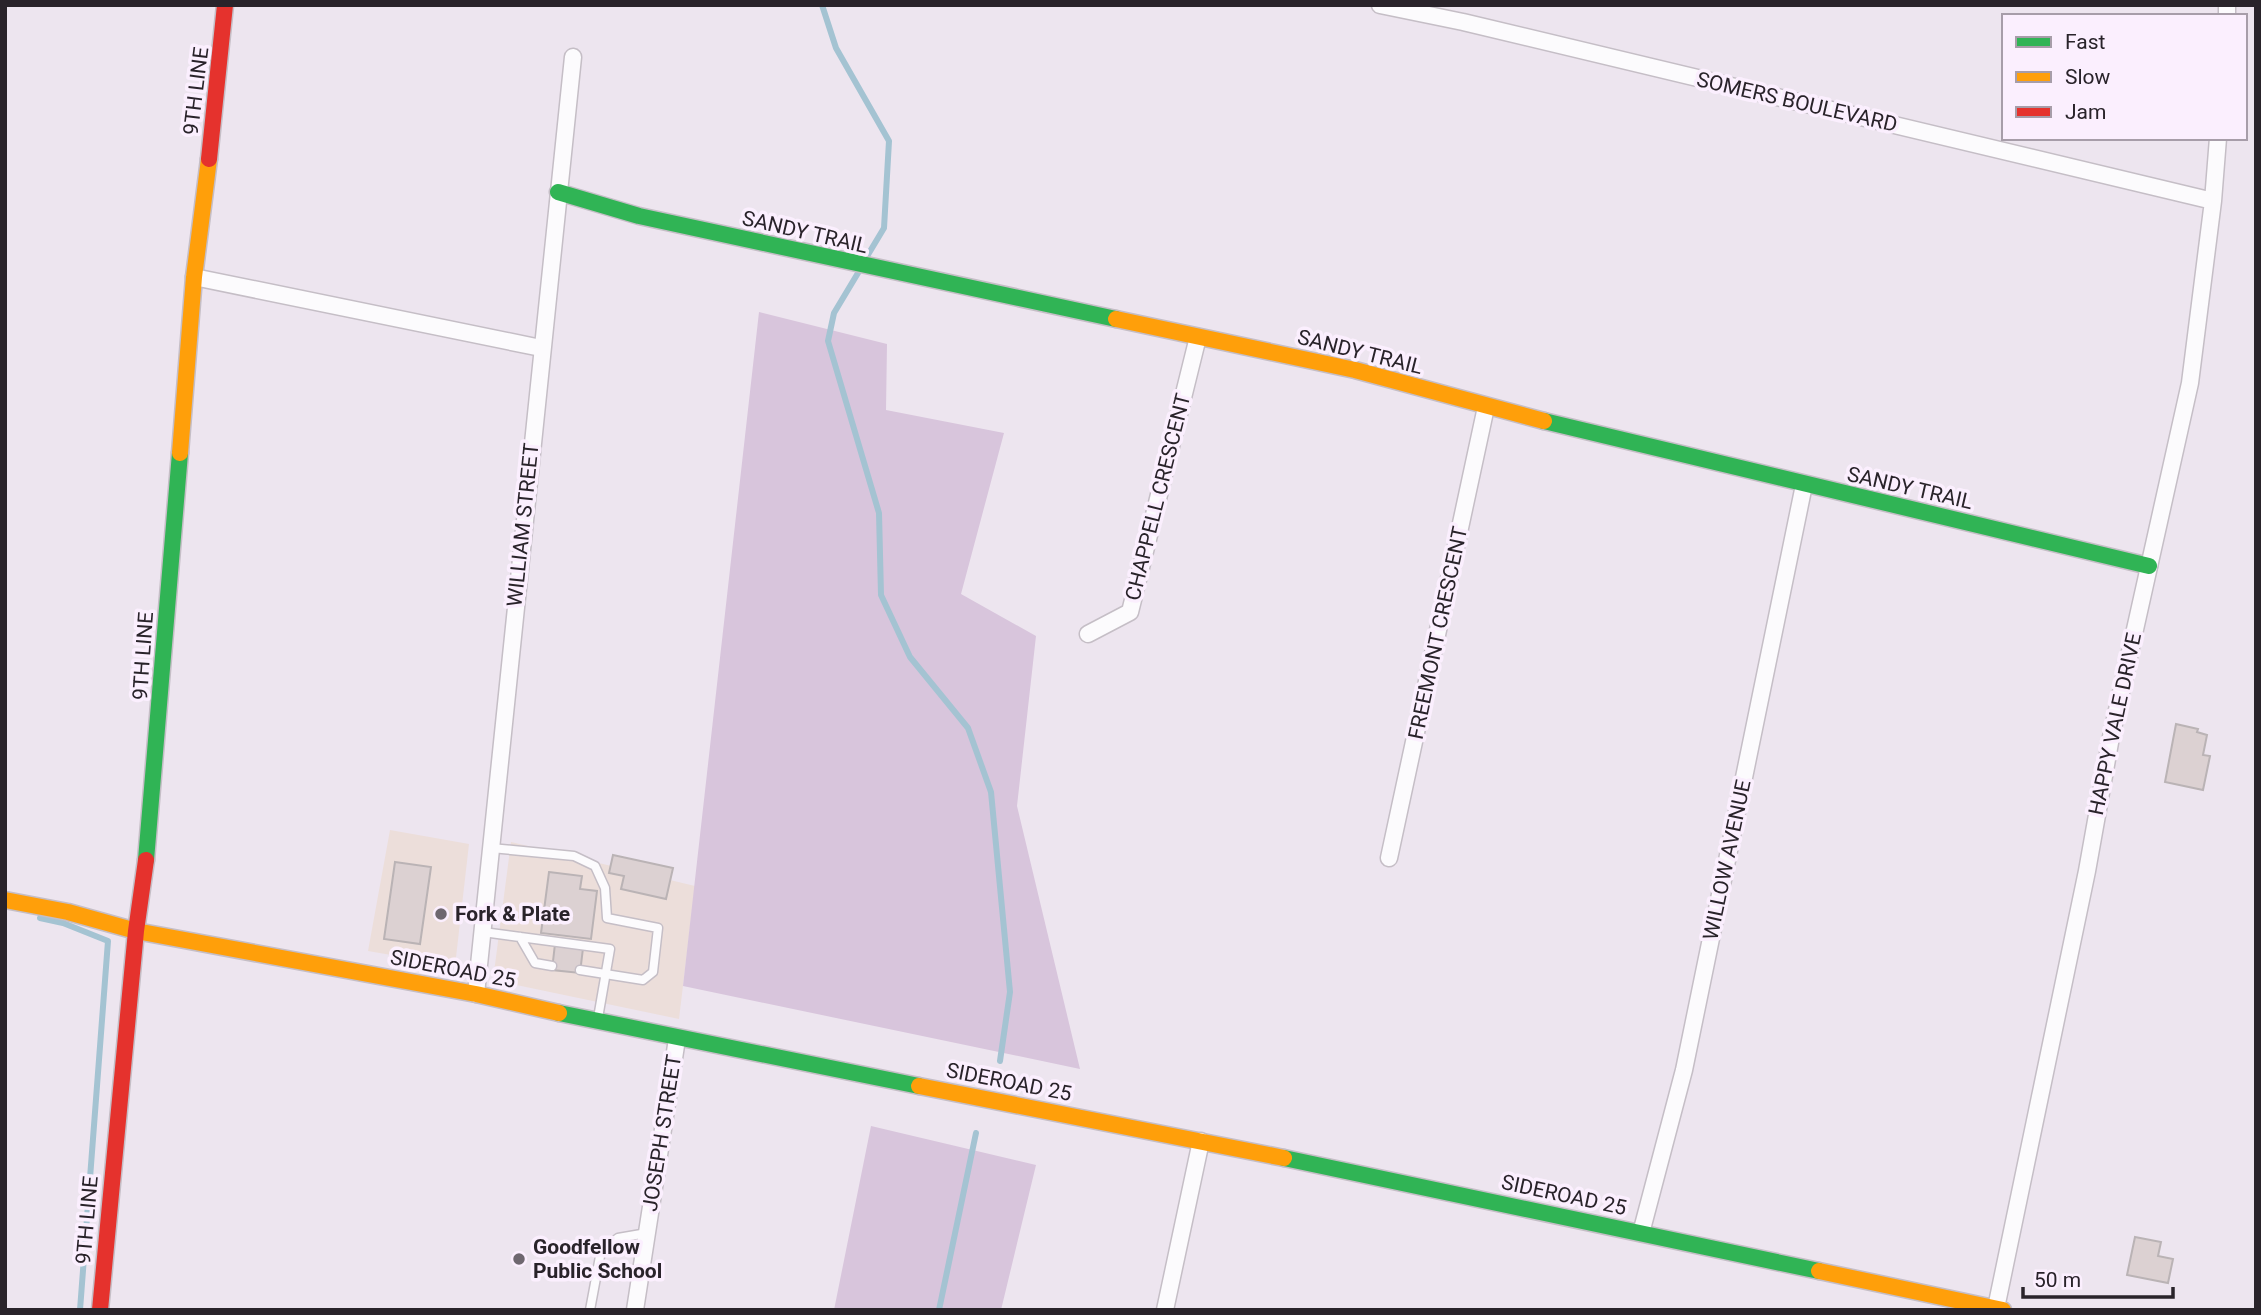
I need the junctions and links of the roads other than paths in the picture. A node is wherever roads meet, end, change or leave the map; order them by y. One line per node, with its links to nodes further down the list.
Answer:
1 (225, 5): 7 (street, 9TH LINE)
2 (1380, 5): 6 (street, SOMERS BOULEVARD)
3 (573, 57): 5 (street, WILLIAM STREET)
4 (2218, 140): 6 (street, HAPPY VALE DRIVE)
5 (558, 192): 8 (street, SANDY TRAIL); 9 (street, WILLIAM STREET)
6 (2213, 201): 12 (street, HAPPY VALE DRIVE)
7 (194, 276): 9 (street); 17 (street, 9TH LINE)
8 (1198, 337): 10 (street, SANDY TRAIL); 13 (street, CHAPPELL CRESCENT)
9 (541, 348): 14 (street, WILLIAM STREET)
10 (1486, 407): 11 (street, SANDY TRAIL); 15 (street, FREEMONT CRESCENT)
11 (1804, 485): 12 (street, SANDY TRAIL); 28 (street, WILLOW AVENUE)
12 (2149, 566): 29 (street, HAPPY VALE DRIVE)
13 (1088, 634)
14 (491, 848): 18 (street, WILLIAM STREET); 22 (lane)
15 (1389, 858)
16 (5, 900): 17 (street, SIDEROAD 25)
17 (136, 931): 23 (street, SIDEROAD 25); 30 (street, 9TH LINE)
18 (483, 932): 19 (lane); 23 (street, WILLIAM STREET)
19 (520, 937): 20 (lane); 22 (lane)
20 (552, 966)
21 (580, 970): 22 (lane)
22 (606, 975): 24 (lane)
23 (476, 994): 24 (street, SIDEROAD 25)
24 (598, 1021): 25 (street, SIDEROAD 25)
25 (677, 1039): 26 (street, SIDEROAD 25); 27 (street, JOSEPH STREET)
26 (1201, 1141): 28 (street, SIDEROAD 25); 33 (street)
27 (647, 1233): 31 (lane); 32 (street, JOSEPH STREET)
28 (1641, 1233): 29 (street, SIDEROAD 25)
29 (2000, 1309)
30 (100, 1310)
31 (590, 1310)
32 (635, 1310)
33 (1165, 1310)

